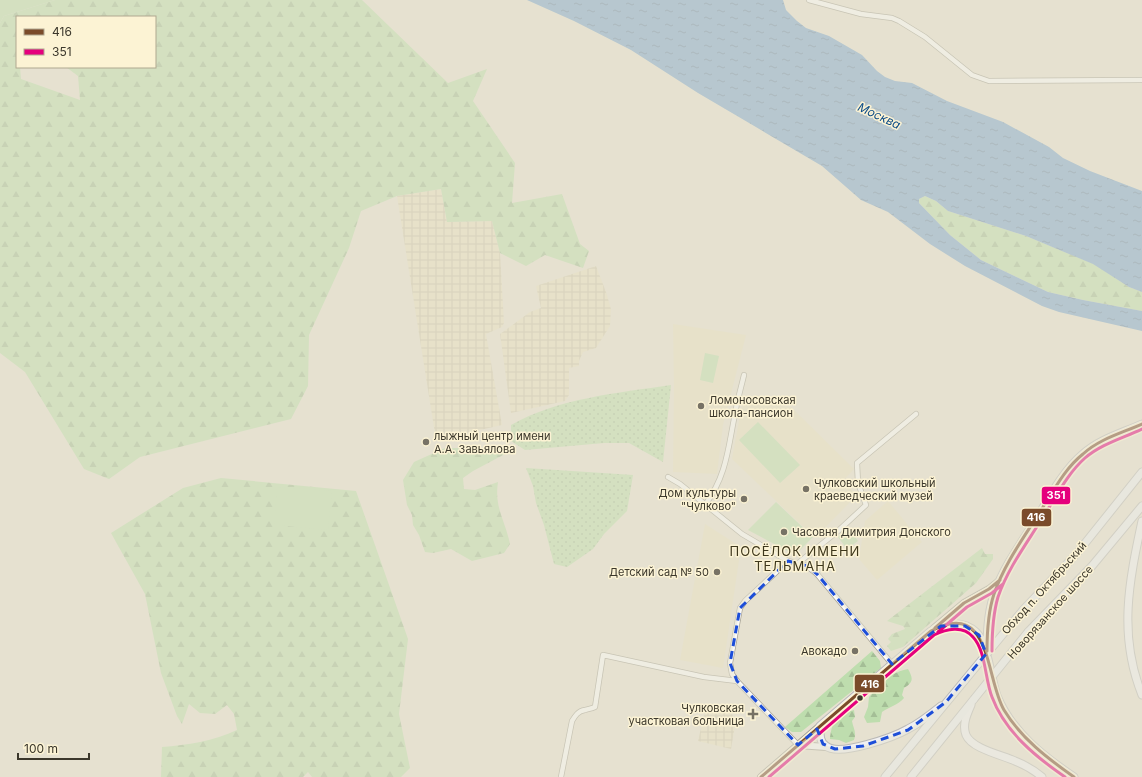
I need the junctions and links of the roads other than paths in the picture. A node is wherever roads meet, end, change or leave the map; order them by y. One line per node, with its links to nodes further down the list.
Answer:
1 (810, 0): 2 (street)
2 (1142, 80)
3 (744, 375): 8 (street)
4 (916, 414): 12 (street)
5 (1142, 424): 13 (main road)
6 (1142, 472): 20 (highway, Обход п. Октябрьский, bridge)
7 (668, 477): 8 (street)
8 (705, 505): 11 (street)
9 (1142, 506): 19 (highway, Новорязанское шоссе, bridge)
10 (1142, 521): 18 (main road)
11 (788, 561): 12 (street); 17 (street)
12 (797, 564): 16 (street)
13 (1000, 580): 14 (main road); 15 (main road)
14 (931, 631): 15 (main road); 16 (main road)
15 (988, 663): 29 (main road)
16 (892, 664): 21 (main road)
17 (737, 681): 22 (street); 24 (street)
18 (1142, 695)
19 (974, 699): 27 (highway, Новорязанское шоссе); 28 (main road)
20 (946, 702): 23 (main road); 26 (highway, Обход п. Октябрьский)
21 (820, 726): 22 (main road); 23 (main road)
22 (798, 745): 23 (main road); 25 (main road)
23 (826, 747)
24 (561, 777)
25 (760, 777)
26 (885, 777)
27 (911, 777)
28 (1042, 777)
29 (1074, 777)

